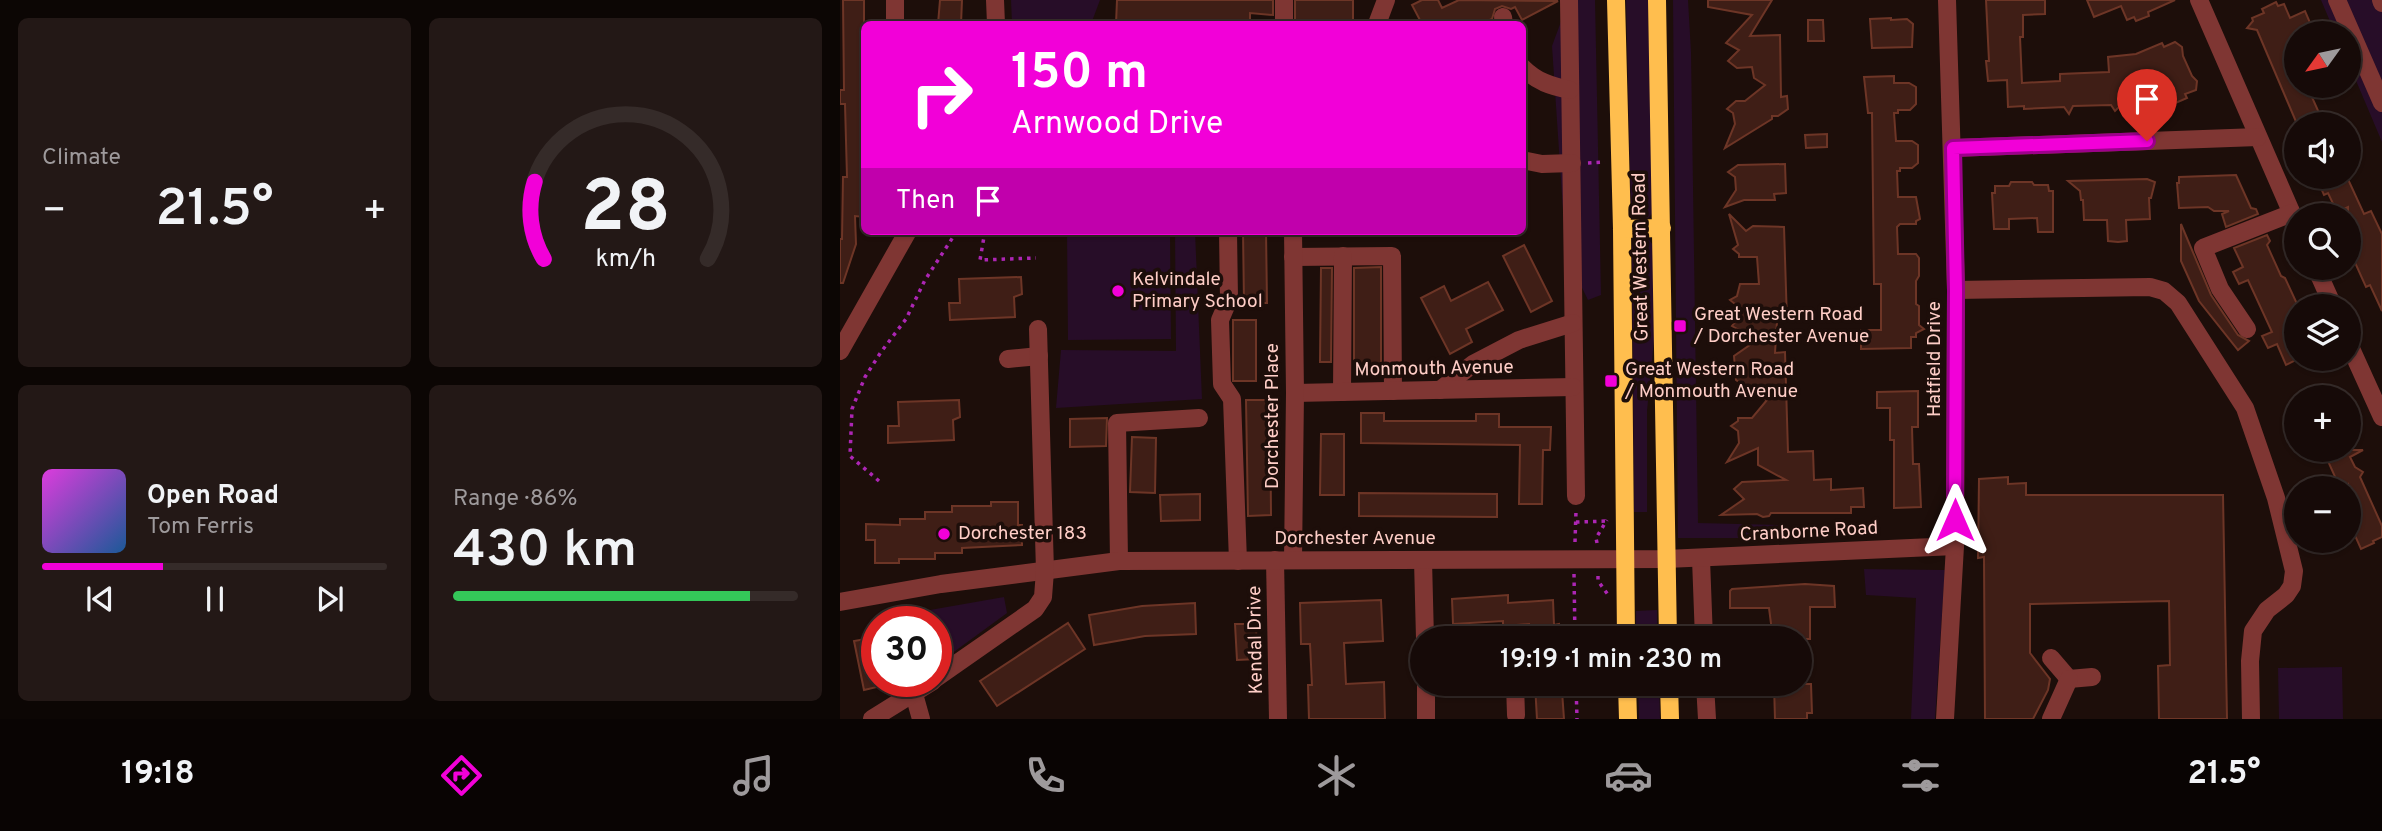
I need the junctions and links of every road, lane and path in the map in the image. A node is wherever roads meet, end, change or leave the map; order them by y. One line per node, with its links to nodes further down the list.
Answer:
1 (895, 0): 11 (street)
2 (995, 0): 12 (street)
3 (1284, 0): 13 (street)
4 (1386, 0): 14 (street)
5 (1569, 0): 16 (street)
6 (1616, 0): 21 (main road, Great Western Road)
7 (1657, 0): 25 (main road, Great Western Road)
8 (1947, 0): 19 (street, Hatfield Drive)
9 (2199, 0): 18 (street)
10 (2337, 0): 17 (street)
11 (895, 21)
12 (996, 21)
13 (1284, 21)
14 (1378, 21)
15 (1526, 71): 16 (street)
16 (1570, 90): 22 (street)
17 (2382, 103)
18 (2258, 138): 19 (street); 23 (street)
19 (1953, 148): 35 (street, Hatfield Drive)
20 (1526, 161): 22 (street)
21 (1620, 161): 22 (path); 26 (main road, Great Western Road)
22 (1572, 163): 36 (street)
23 (2287, 203)
24 (2284, 221): 38 (street)
25 (1662, 228): 26 (main road); 56 (main road, Great Western Road)
26 (1622, 229): 52 (main road, Great Western Road)
27 (906, 235): 39 (street)
28 (954, 235): 50 (path)
29 (984, 235): 34 (path)
30 (1228, 235): 61 (street)
31 (1293, 235): 33 (street, Dorchester Place)
32 (1343, 256): 33 (street); 45 (street); 46 (street)
33 (1293, 257): 47 (street, Dorchester Place)
34 (1036, 258)
35 (1956, 290): 54 (street, Hatfield Drive); 91 (street)
36 (1573, 323): 43 (street); 44 (street)
37 (1038, 329): 40 (street)
38 (2247, 329)
39 (840, 351)
40 (1039, 356): 41 (street); 62 (street)
41 (1008, 359)
42 (2361, 371): 48 (street)
43 (1573, 387): 44 (street, Monmouth Avenue); 51 (street)
44 (1440, 390): 45 (street, Monmouth Avenue)
45 (1392, 391): 46 (street, Monmouth Avenue)
46 (1342, 392): 47 (street, Monmouth Avenue)
47 (1295, 393): 58 (street, Dorchester Place)
48 (2382, 417)
49 (1199, 418): 60 (street)
50 (879, 481)
51 (1576, 496)
52 (1623, 520): 53 (path); 55 (main road, Great Western Road)
53 (1576, 522)
54 (1955, 546): 57 (street, Cranborne Road); 89 (street, Hatfield Drive)
55 (1624, 559): 56 (street, Dorchester Avenue); 59 (street, Dorchester Avenue); 65 (main road, Great Western Road)
56 (1666, 559): 57 (street, Cranborne Road); 66 (main road, Great Western Road)
57 (1701, 559): 67 (street)
58 (1284, 560): 59 (street, Dorchester Avenue); 61 (street, Dorchester Avenue); 83 (street, Kendal Drive)
59 (1423, 560): 64 (street)
60 (1119, 561): 61 (street, Dorchester Avenue); 62 (street, Dorchester Avenue)
61 (1238, 561)
62 (1045, 571): 63 (street, Dorchester Avenue); 69 (street)
63 (840, 603)
64 (1425, 626)
65 (1626, 626)
66 (1668, 626)
67 (1704, 626)
68 (2051, 658): 71 (street)
69 (952, 668)
70 (2092, 677): 71 (street)
71 (2069, 679): 90 (street)
72 (1426, 696): 84 (street)
73 (1516, 696): 80 (street)
74 (1576, 696): 85 (path)
75 (1627, 696): 86 (main road)
76 (1669, 696): 87 (main road)
77 (1706, 696): 88 (street)
78 (909, 697): 81 (street)
79 (915, 697): 82 (street)
80 (1516, 715)
81 (872, 719)
82 (921, 719)
83 (1278, 719)
84 (1426, 719)
85 (1577, 719)
86 (1628, 719)
87 (1670, 719)
88 (1707, 719)
89 (1945, 719)
90 (2051, 719)
91 (2251, 719)

